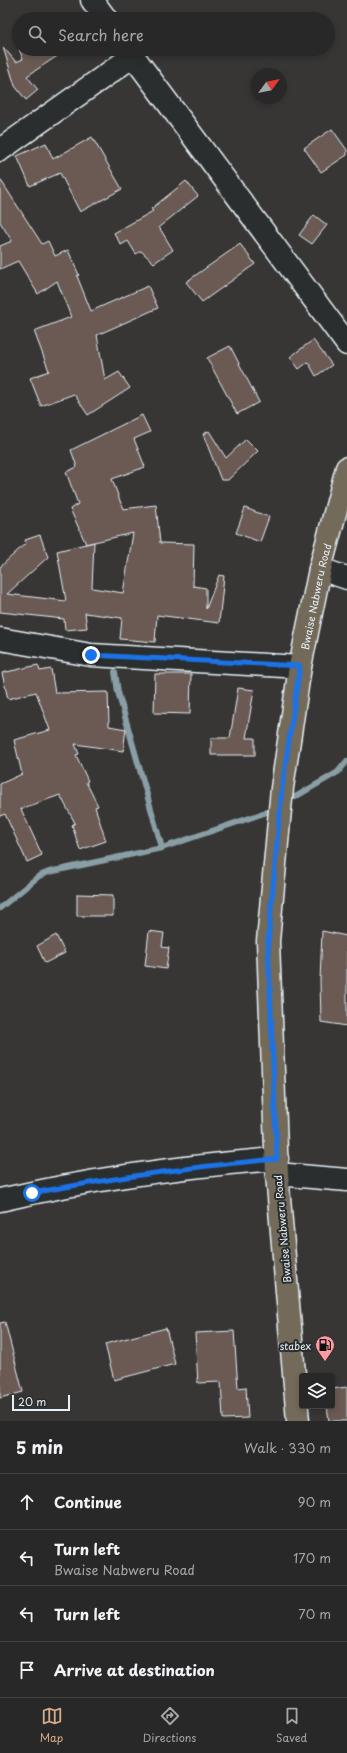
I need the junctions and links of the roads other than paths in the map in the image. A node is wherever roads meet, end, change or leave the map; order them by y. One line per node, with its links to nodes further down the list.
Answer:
1 (92, 0): 2 (street)
2 (101, 12)
3 (126, 56): 5 (street)
4 (132, 56): 6 (street)
5 (0, 150)
6 (347, 344)
7 (347, 468): 8 (main road, Bwaise Nabweru Road)
8 (320, 569): 9 (street); 11 (main road, Bwaise Nabweru Road)
9 (347, 578)
10 (0, 639): 11 (street)
11 (300, 666): 12 (main road, Bwaise Nabweru Road)
12 (277, 1166): 13 (street); 14 (street); 15 (main road, Bwaise Nabweru Road)
13 (347, 1180)
14 (0, 1200)
15 (298, 1421)

